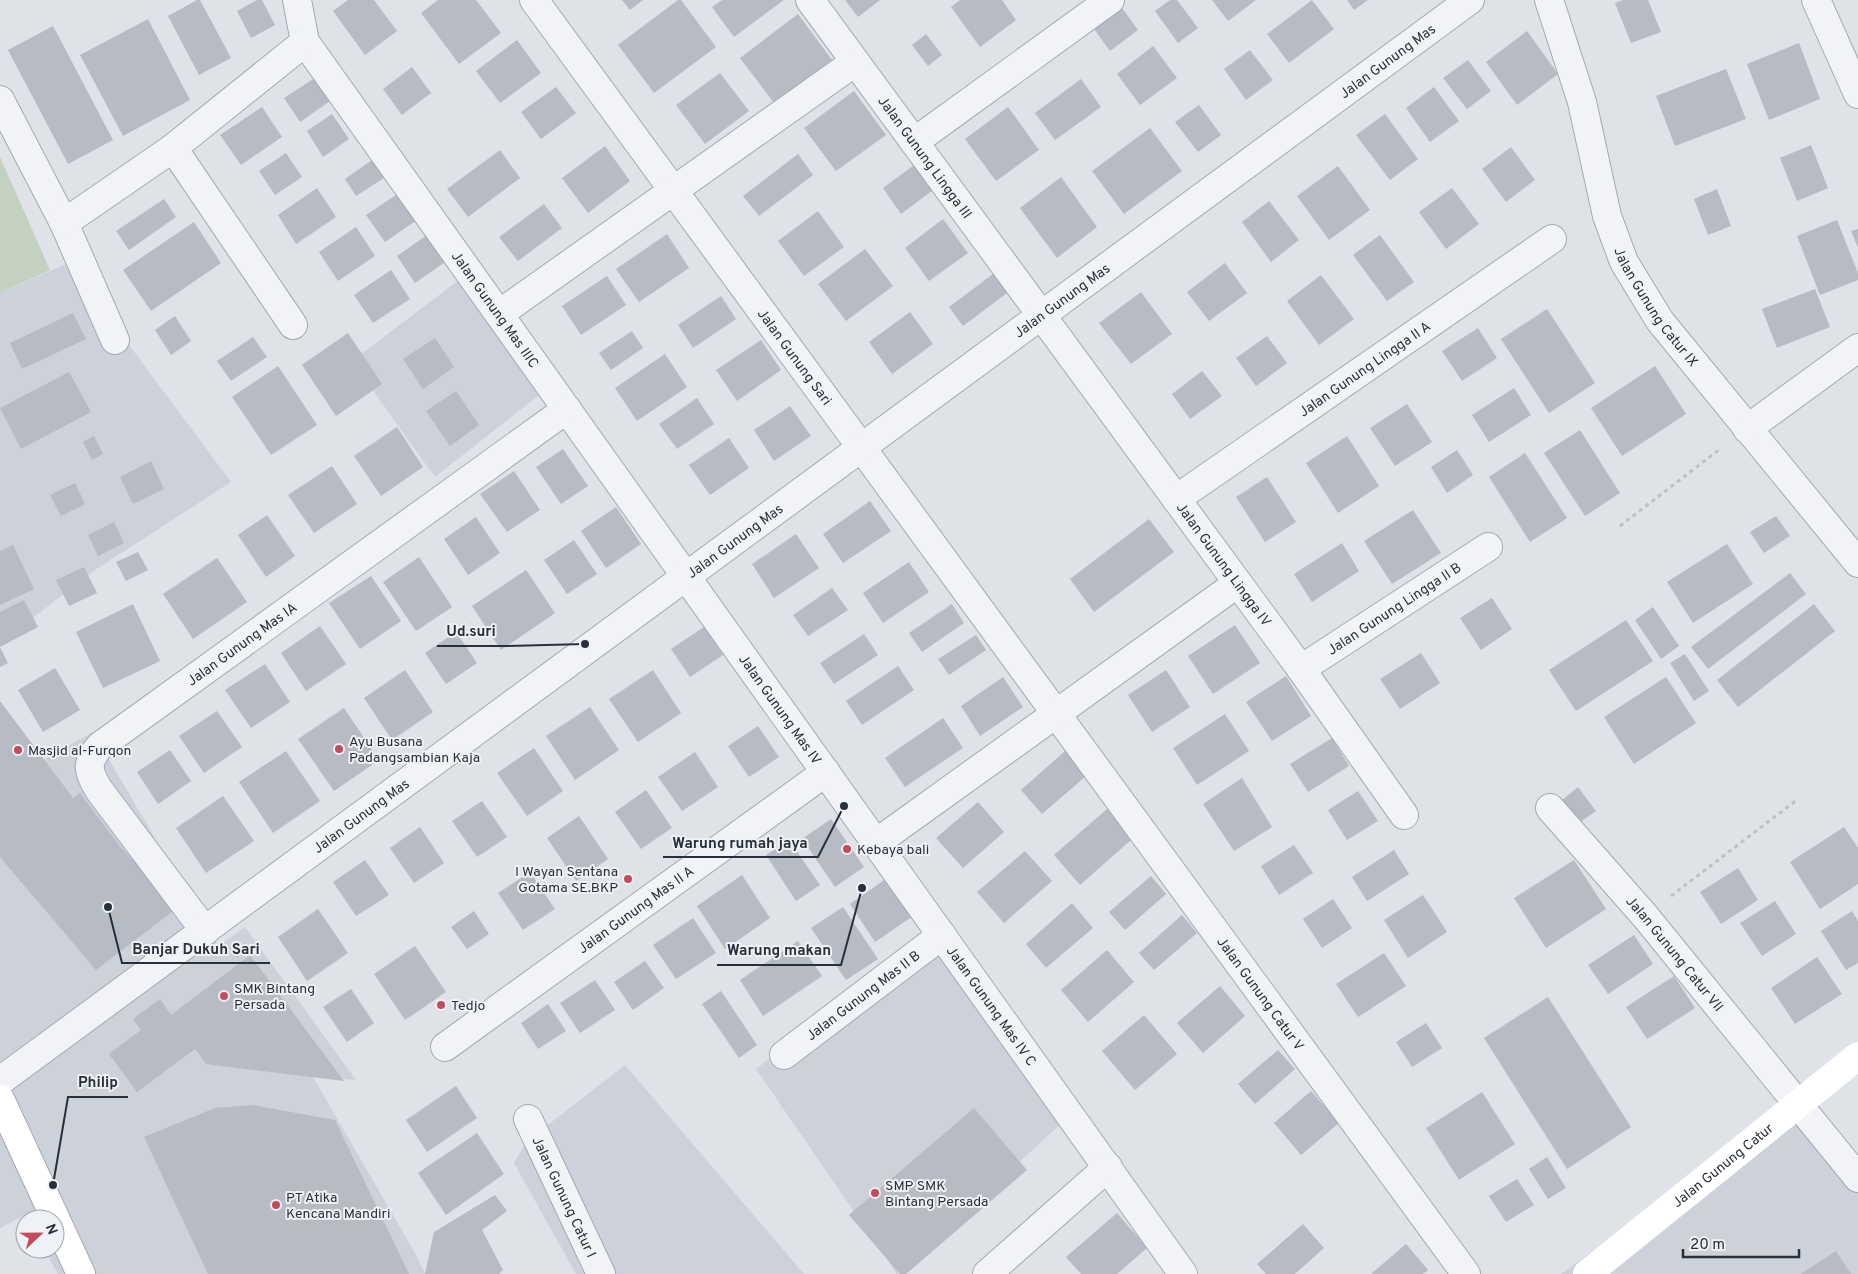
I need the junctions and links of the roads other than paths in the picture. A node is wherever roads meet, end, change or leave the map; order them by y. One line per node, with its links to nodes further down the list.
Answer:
1 (298, 0): 8 (street)
2 (534, 0): 14 (street, Jalan Gunung Sari)
3 (810, 0): 9 (street, Jalan Gunung Lingga III)
4 (1110, 0): 12 (street)
5 (1470, 0): 18 (street, Jalan Gunung Mas)
6 (1549, 0): 23 (street, Jalan Gunung Catur IX)
7 (1816, 0): 10 (street)
8 (305, 42): 13 (street); 17 (street, Jalan Gunung Mas IIIC)
9 (855, 62): 12 (street, Jalan Gunung Lingga III); 14 (street)
10 (1858, 94)
11 (0, 100): 15 (street)
12 (914, 142): 18 (street, Jalan Gunung Lingga III)
13 (173, 148): 15 (street); 19 (street)
14 (674, 191): 17 (street); 24 (street, Jalan Gunung Sari)
15 (64, 223): 20 (street)
16 (1552, 239): 25 (street, Jalan Gunung Lingga II A)
17 (499, 314): 22 (street, Jalan Gunung Mas IIIC)
18 (1041, 315): 24 (street, Jalan Gunung Mas); 25 (street, Jalan Gunung Lingga IV)
19 (293, 325)
20 (115, 340)
21 (1858, 348): 23 (street)
22 (567, 409): 28 (street, Jalan Gunung Mas IIIC); 36 (street, Jalan Gunung Mas IA)
23 (1747, 429): 27 (street, Jalan Gunung Catur IX)
24 (861, 448): 28 (street, Jalan Gunung Mas); 31 (street, Jalan Gunung Sari)
25 (1176, 499): 29 (street, Jalan Gunung Lingga IV)
26 (1488, 547): 30 (street, Jalan Gunung Lingga II B)
27 (1858, 563)
28 (686, 576): 32 (street, Jalan Gunung Mas IV); 36 (street, Jalan Gunung Mas)
29 (1238, 583): 30 (street, Jalan Gunung Lingga IV); 31 (street)
30 (1301, 669): 34 (street, Jalan Gunung Lingga IV)
31 (1056, 714): 35 (street); 51 (street, Jalan Gunung Catur V)
32 (826, 772): 35 (street, Jalan Gunung Mas IV); 38 (street, Jalan Gunung Mas II A)
33 (1550, 808): 43 (street, Jalan Gunung Catur VII)
34 (1404, 815)
35 (876, 843): 37 (street, Jalan Gunung Mas IV C)
36 (205, 931): 41 (street, Jalan Gunung Mas)
37 (942, 935): 39 (street, Jalan Gunung Mas II B); 45 (street, Jalan Gunung Mas IV C)
38 (445, 1047)
39 (784, 1055)
40 (1858, 1056): 43 (street, Jalan Gunung Catur)
41 (0, 1081)
42 (0, 1098): 47 (street)
43 (1797, 1105): 46 (street, Jalan Gunung Catur VII); 52 (street, Jalan Gunung Catur)
44 (528, 1119): 48 (street, Jalan Gunung Catur I)
45 (1108, 1167): 49 (street); 50 (street, Jalan Gunung Mas IV C)
46 (1858, 1178)
47 (81, 1274)
48 (601, 1274)
49 (987, 1274)
50 (1184, 1274)
51 (1466, 1274)
52 (1587, 1274)

